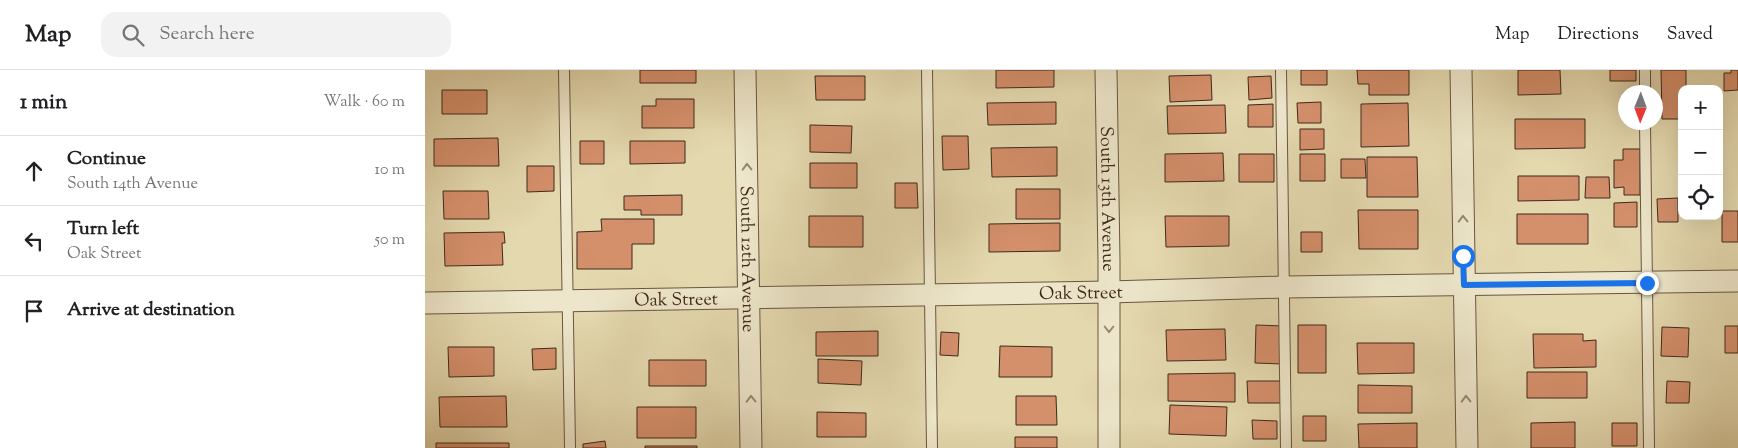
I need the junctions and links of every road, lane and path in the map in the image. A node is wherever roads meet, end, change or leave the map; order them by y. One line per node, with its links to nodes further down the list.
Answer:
1 (563, 70): 17 (lane)
2 (745, 70): 16 (street, South 12th Avenue, one-way to 2)
3 (927, 70): 15 (lane)
4 (1106, 70): 14 (street, South 13th Avenue)
5 (1281, 70): 13 (lane)
6 (1461, 70): 12 (street, one-way to 6)
7 (1645, 70): 8 (lane)
8 (1645, 85)
9 (1645, 130): 11 (lane)
10 (1738, 282): 11 (street, Oak Street)
11 (1647, 283): 12 (street, Oak Street); 25 (lane)
12 (1464, 285): 13 (street, Oak Street); 24 (street, one-way to 12)
13 (1284, 287): 14 (street, Oak Street); 23 (lane)
14 (1109, 292): 15 (street, Oak Street); 22 (street, South 13th Avenue, one-way to 22)
15 (929, 294): 16 (street, Oak Street); 21 (lane)
16 (749, 298): 17 (street, Oak Street); 20 (street, South 12th Avenue, one-way to 16)
17 (568, 300): 18 (street, Oak Street); 19 (lane)
18 (425, 303)
19 (570, 448)
20 (751, 448)
21 (932, 448)
22 (1109, 448)
23 (1286, 448)
24 (1467, 448)
25 (1649, 448)

